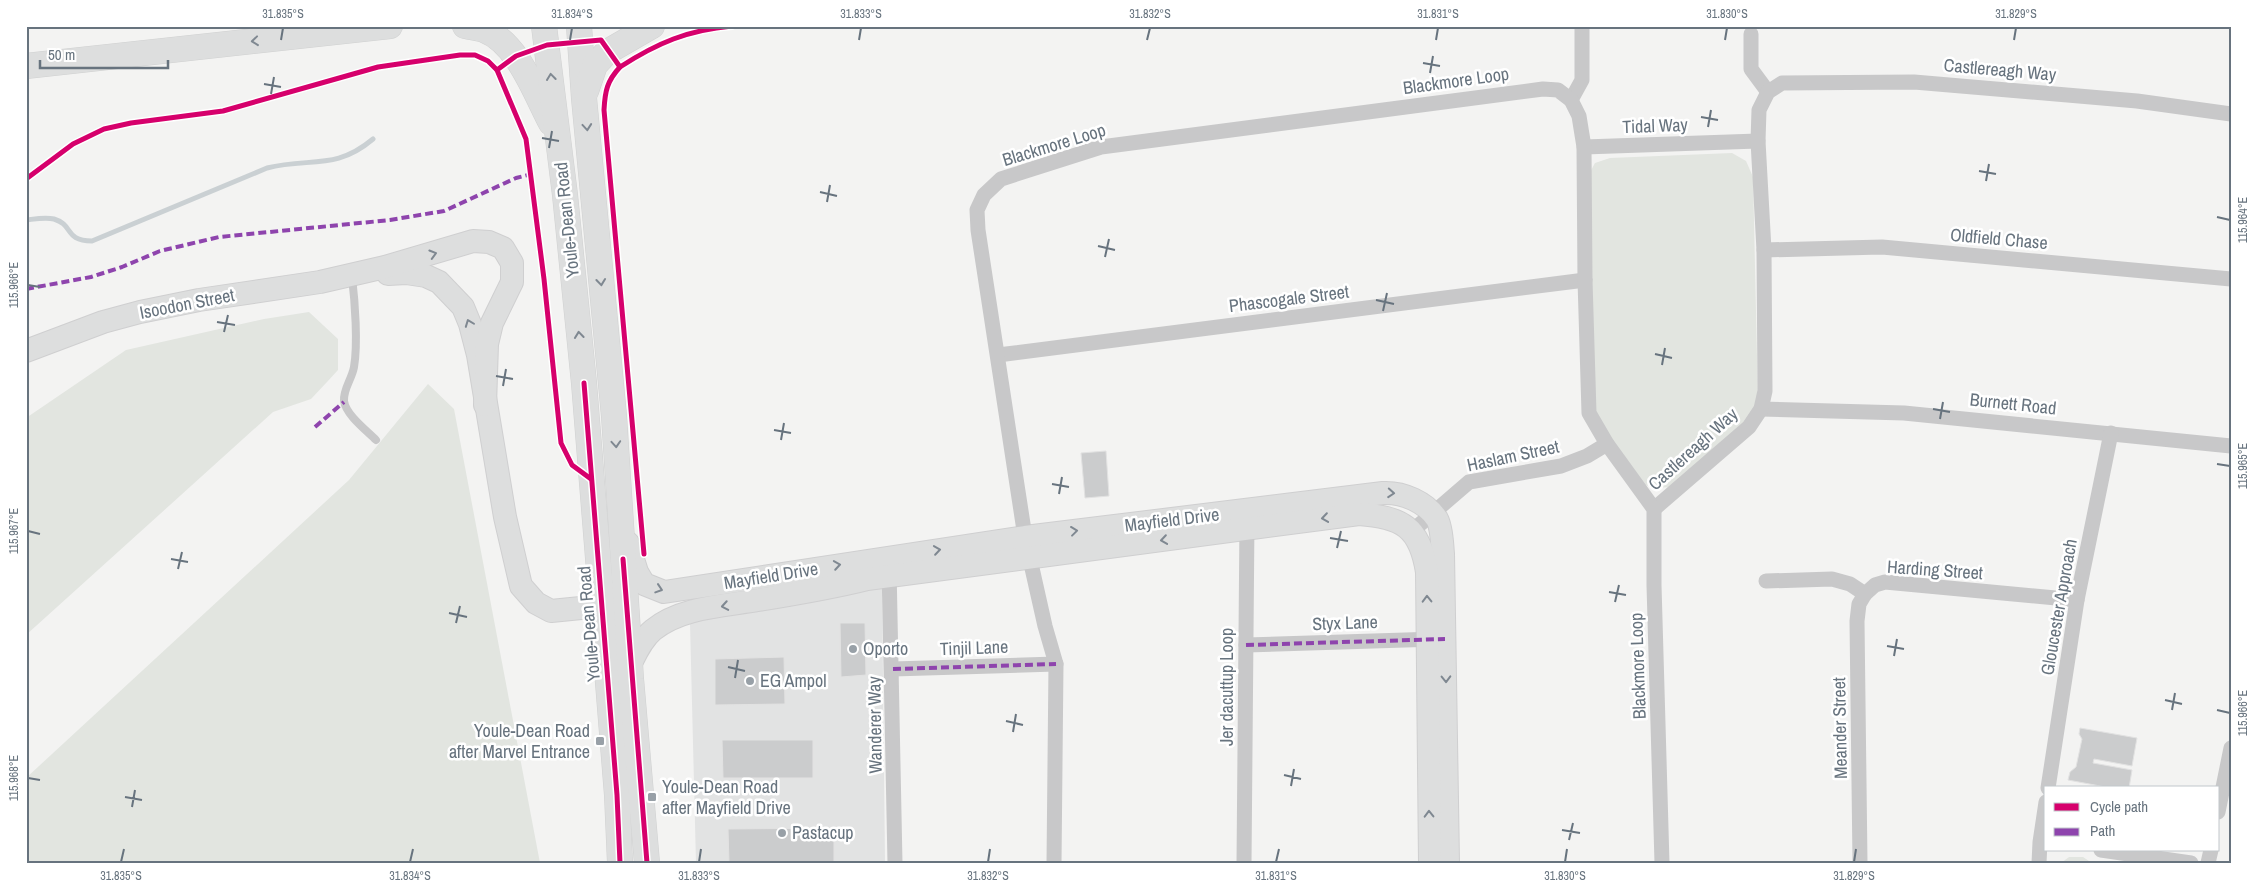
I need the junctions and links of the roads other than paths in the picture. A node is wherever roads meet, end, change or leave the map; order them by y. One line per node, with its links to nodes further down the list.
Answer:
1 (390, 26): 8 (main road, one-way to 8)
2 (465, 26): 13 (main road)
3 (544, 26): 13 (main road, Youle-Dean Road, one-way to 3)
4 (579, 26): 10 (main road, Youle-Dean Road)
5 (652, 26): 10 (main road)
6 (1582, 26): 11 (street)
7 (1751, 34): 9 (street)
8 (26, 66)
9 (1768, 92): 12 (street, Castlereagh Way); 14 (street, Castlereagh Way)
10 (584, 98): 28 (main road, Youle-Dean Road, one-way to 28)
11 (1571, 100): 15 (street); 21 (street, Blackmore Loop)
12 (2231, 114)
13 (558, 136): 39 (main road, Youle-Dean Road, one-way to 13)
14 (1758, 141): 15 (street, Tidal Way); 16 (street, Castlereagh Way)
15 (1584, 147): 19 (street)
16 (1764, 250): 18 (street, Oldfield Chase); 23 (street, Castlereagh Way)
17 (352, 275): 20 (street, Isoodon Street); 22 (street, Isoodon Street, one-way to 17); 22 (street, Isoodon Street, one-way to 22); 25 (lane)
18 (2231, 279)
19 (1584, 280): 21 (street, Phascogale Street); 26 (street)
20 (26, 350)
21 (998, 355): 33 (street, Blackmore Loop)
22 (485, 405): 39 (street, Isoodon Street)
23 (1761, 410): 24 (street, Burnett Road); 29 (street, Castlereagh Way)
24 (2111, 433): 27 (street, Burnett Road); 38 (street, Gloucester Approach)
25 (376, 440)
26 (1607, 444): 29 (street); 30 (street, Haslam Street)
27 (2231, 446)
28 (621, 502): 34 (main road, Youle-Dean Road); 35 (street, Mayfield Drive, one-way to 35)
29 (1654, 509): 58 (street, Blackmore Loop)
30 (1432, 514): 31 (street, Mayfield Drive, one-way to 30); 32 (street, Haslam Street); 40 (street, Mayfield Drive)
31 (1247, 520): 32 (street, Mayfield Drive, one-way to 31); 33 (street, Mayfield Drive); 41 (street, Jer dacuttup Loop)
32 (1411, 532): 40 (street, Mayfield Drive, one-way to 32)
33 (1027, 547): 35 (street, Mayfield Drive); 42 (street)
34 (622, 559): 39 (street); 43 (main road, Youle-Dean Road)
35 (889, 566): 43 (street, Mayfield Drive, one-way to 43); 44 (street, Wanderer Way)
36 (1766, 581): 37 (street)
37 (1865, 594): 38 (street, Harding Street); 59 (street, Meander Street)
38 (2077, 600): 46 (street, Gloucester Approach)
39 (601, 606): 51 (main road, Youle-Dean Road)
40 (1436, 639): 41 (street, Styx Lane); 56 (street, Mayfield Drive, one-way to 40); 57 (street, Mayfield Drive, one-way to 57)
41 (1246, 645): 55 (street, Jer dacuttup Loop)
42 (1056, 664): 44 (street, Tinjil Lane); 54 (street)
43 (630, 665): 52 (main road, Youle-Dean Road)
44 (893, 668): 53 (street, Wanderer Way)
45 (2231, 748): 47 (street)
46 (2048, 786)
47 (2220, 802)
48 (2044, 829): 49 (street)
49 (2043, 842): 60 (street)
50 (2115, 852): 61 (street)
51 (620, 863)
52 (647, 863)
53 (895, 863)
54 (1054, 863)
55 (1244, 863)
56 (1430, 863)
57 (1448, 863)
58 (1662, 863)
59 (1860, 863)
60 (2039, 863)
61 (2192, 863)

